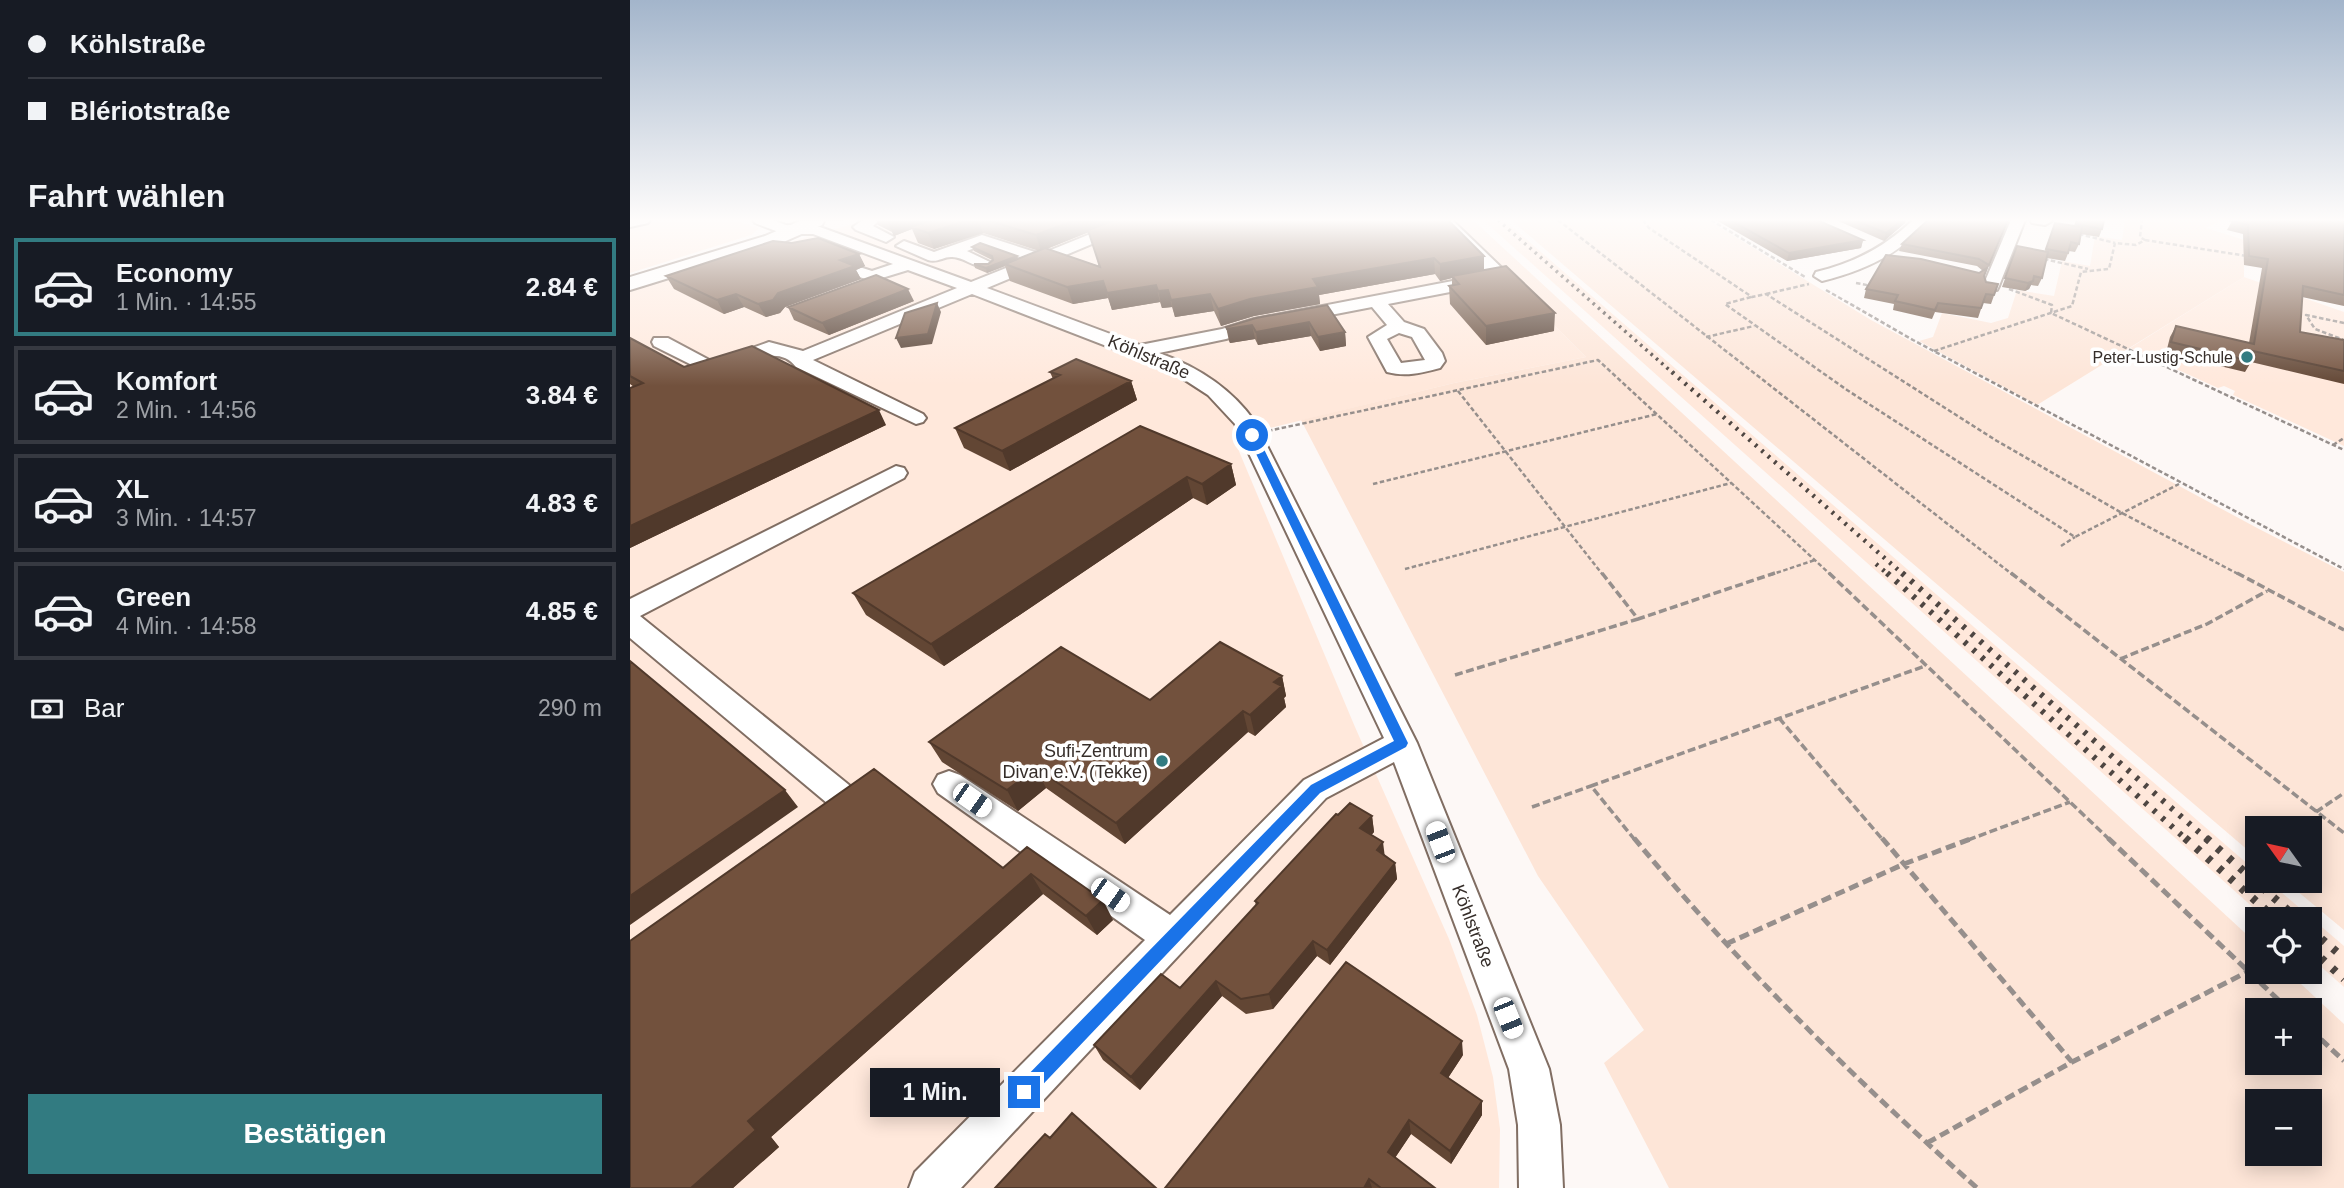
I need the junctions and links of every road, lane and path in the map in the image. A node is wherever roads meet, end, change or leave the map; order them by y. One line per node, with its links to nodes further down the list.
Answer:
1 (654, 275): 14 (main road)
2 (883, 275): 18 (lane)
3 (955, 275): 15 (street, Köhlstraße)
4 (1000, 275): 15 (street)
5 (1025, 275): 12 (street)
6 (1499, 275): 22 (street)
7 (1628, 275): 29 (path)
8 (1719, 275): 21 (path)
9 (1831, 275): 13 (street)
10 (1996, 275): 17 (street)
11 (2080, 275): 24 (path)
12 (1017, 279)
13 (1818, 279): 16 (path); 20 (path)
14 (632, 283)
15 (981, 283): 23 (lane); 33 (street, Köhlstraße)
16 (1874, 286)
17 (1992, 286): 24 (path)
18 (856, 289)
19 (914, 293): 23 (lane)
20 (1766, 294): 21 (path); 49 (path)
21 (1752, 297): 27 (path)
22 (1375, 300): 26 (lane); 33 (street)
23 (936, 302): 34 (lane)
24 (2051, 313): 42 (path); 48 (path)
25 (2344, 323): 28 (path)
26 (1398, 326)
27 (1754, 326): 29 (path); 51 (path)
28 (2328, 334): 30 (path); 31 (path)
29 (1706, 337): 61 (path)
30 (2322, 337)
31 (2344, 340)
32 (661, 342): 35 (street)
33 (1137, 351): 40 (street, Köhlstraße)
34 (803, 357): 35 (street); 39 (lane)
35 (712, 369): 36 (street)
36 (688, 379)
37 (1458, 391): 38 (path); 40 (path); 44 (path)
38 (1657, 414): 44 (path); 46 (path)
39 (916, 418)
40 (1252, 435): 65 (street, Köhlstraße)
41 (2344, 438): 42 (path)
42 (2333, 445): 43 (path)
43 (2344, 450)
44 (1507, 452): 47 (path); 50 (path)
45 (896, 473): 57 (street)
46 (1731, 483): 50 (path); 53 (path)
47 (1373, 484)
48 (2179, 484): 49 (path); 55 (path)
49 (2122, 513): 51 (path); 56 (path)
50 (1565, 527): 54 (path); 58 (path)
51 (2075, 537): 52 (path)
52 (2061, 546)
53 (1815, 559): 58 (path); 62 (path)
54 (1405, 569)
55 (2344, 569)
56 (2268, 591): 60 (path); 61 (path)
57 (630, 610)
58 (1638, 619): 63 (path)
59 (630, 623): 69 (street)
60 (2344, 630)
61 (2120, 659): 72 (path)
62 (1925, 666): 64 (path); 70 (path)
63 (1455, 675)
64 (1779, 718): 67 (path); 74 (path)
65 (1402, 743): 75 (street); 86 (street, Köhlstraße)
66 (949, 784): 75 (street)
67 (1591, 786): 71 (path); 76 (path)
68 (2344, 793): 72 (path)
69 (838, 794)
70 (2070, 802): 74 (path); 77 (path)
71 (1532, 807)
72 (2316, 812): 73 (path)
73 (2344, 833)
74 (1904, 864): 76 (path); 83 (path)
75 (1172, 938): 85 (street)
76 (1725, 944): 84 (path)
77 (2245, 967)
78 (2245, 973): 83 (path)
79 (2262, 984): 80 (path)
80 (2277, 998)
81 (2322, 1040): 82 (path)
82 (2344, 1061)
83 (2071, 1062): 84 (path)
84 (1927, 1143): 87 (path)
85 (931, 1188)
86 (1541, 1188)
87 (1977, 1188)

